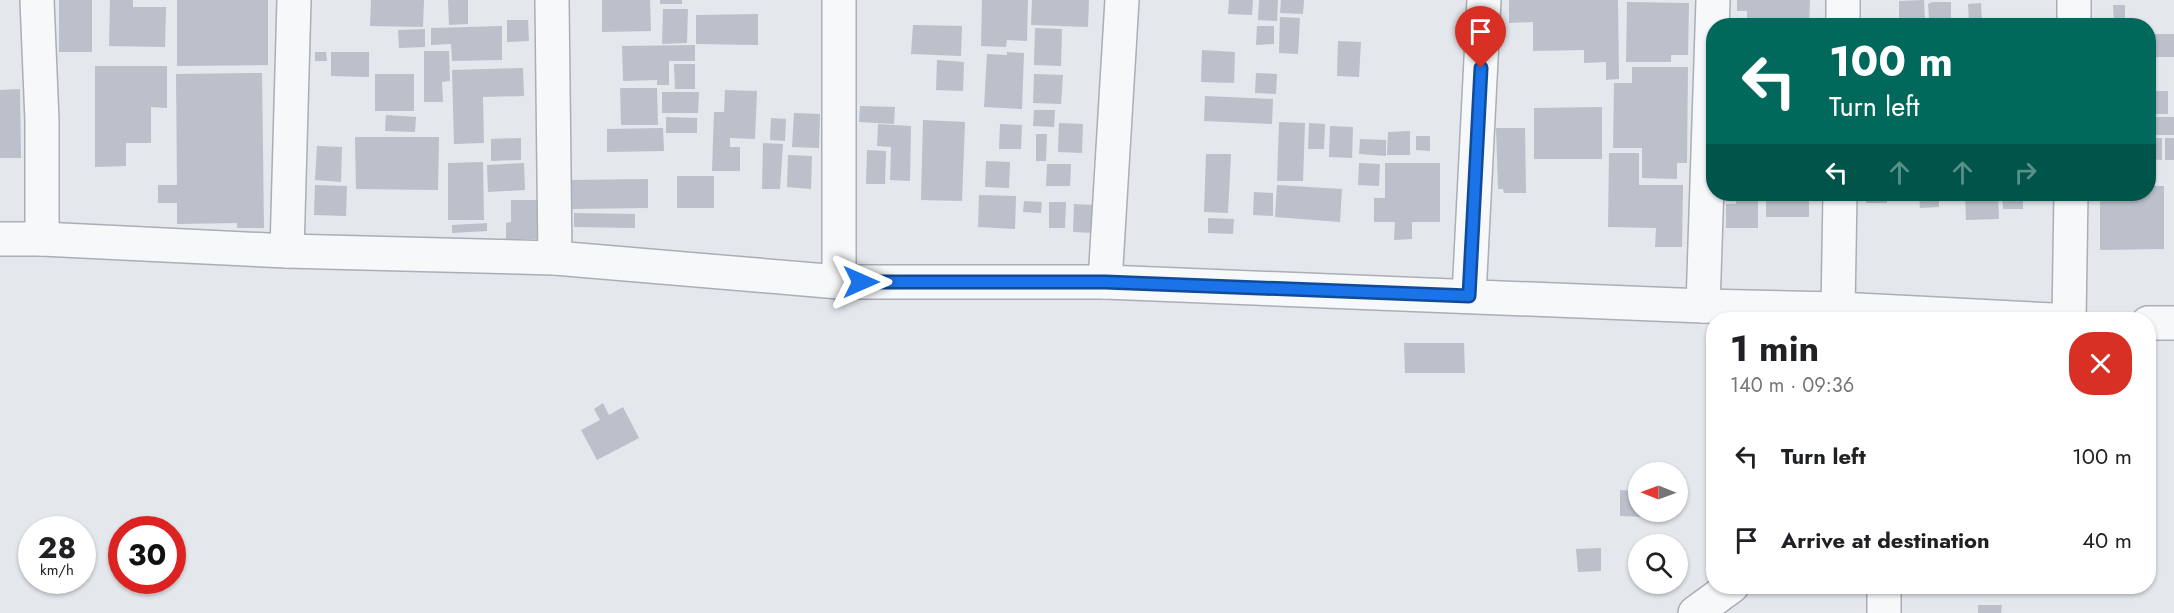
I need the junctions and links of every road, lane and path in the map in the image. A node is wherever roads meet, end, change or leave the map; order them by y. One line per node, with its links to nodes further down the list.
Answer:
1 (37, 0): 17 (street)
2 (294, 0): 18 (street)
3 (552, 0): 19 (street)
4 (839, 0): 20 (street)
5 (1122, 0): 21 (street)
6 (1484, 0): 22 (street)
7 (1713, 0): 10 (street)
8 (1843, 0): 11 (street)
9 (2074, 0): 12 (street)
10 (1712, 18)
11 (1843, 18)
12 (2074, 18)
13 (1706, 201): 23 (street)
14 (1840, 201): 25 (street)
15 (2071, 201): 26 (street)
16 (0, 239): 17 (street)
17 (42, 239): 18 (street)
18 (287, 251): 19 (street)
19 (555, 258): 20 (street)
20 (839, 282): 21 (street)
21 (1105, 282): 22 (street)
22 (1469, 296): 23 (street)
23 (1703, 306): 24 (street)
24 (1806, 312)
25 (1840, 312)
26 (2069, 312)
27 (2156, 323): 28 (street)
28 (2174, 324)
29 (1721, 594): 31 (street)
30 (1884, 594): 32 (street)
31 (1695, 613)
32 (1884, 613)

